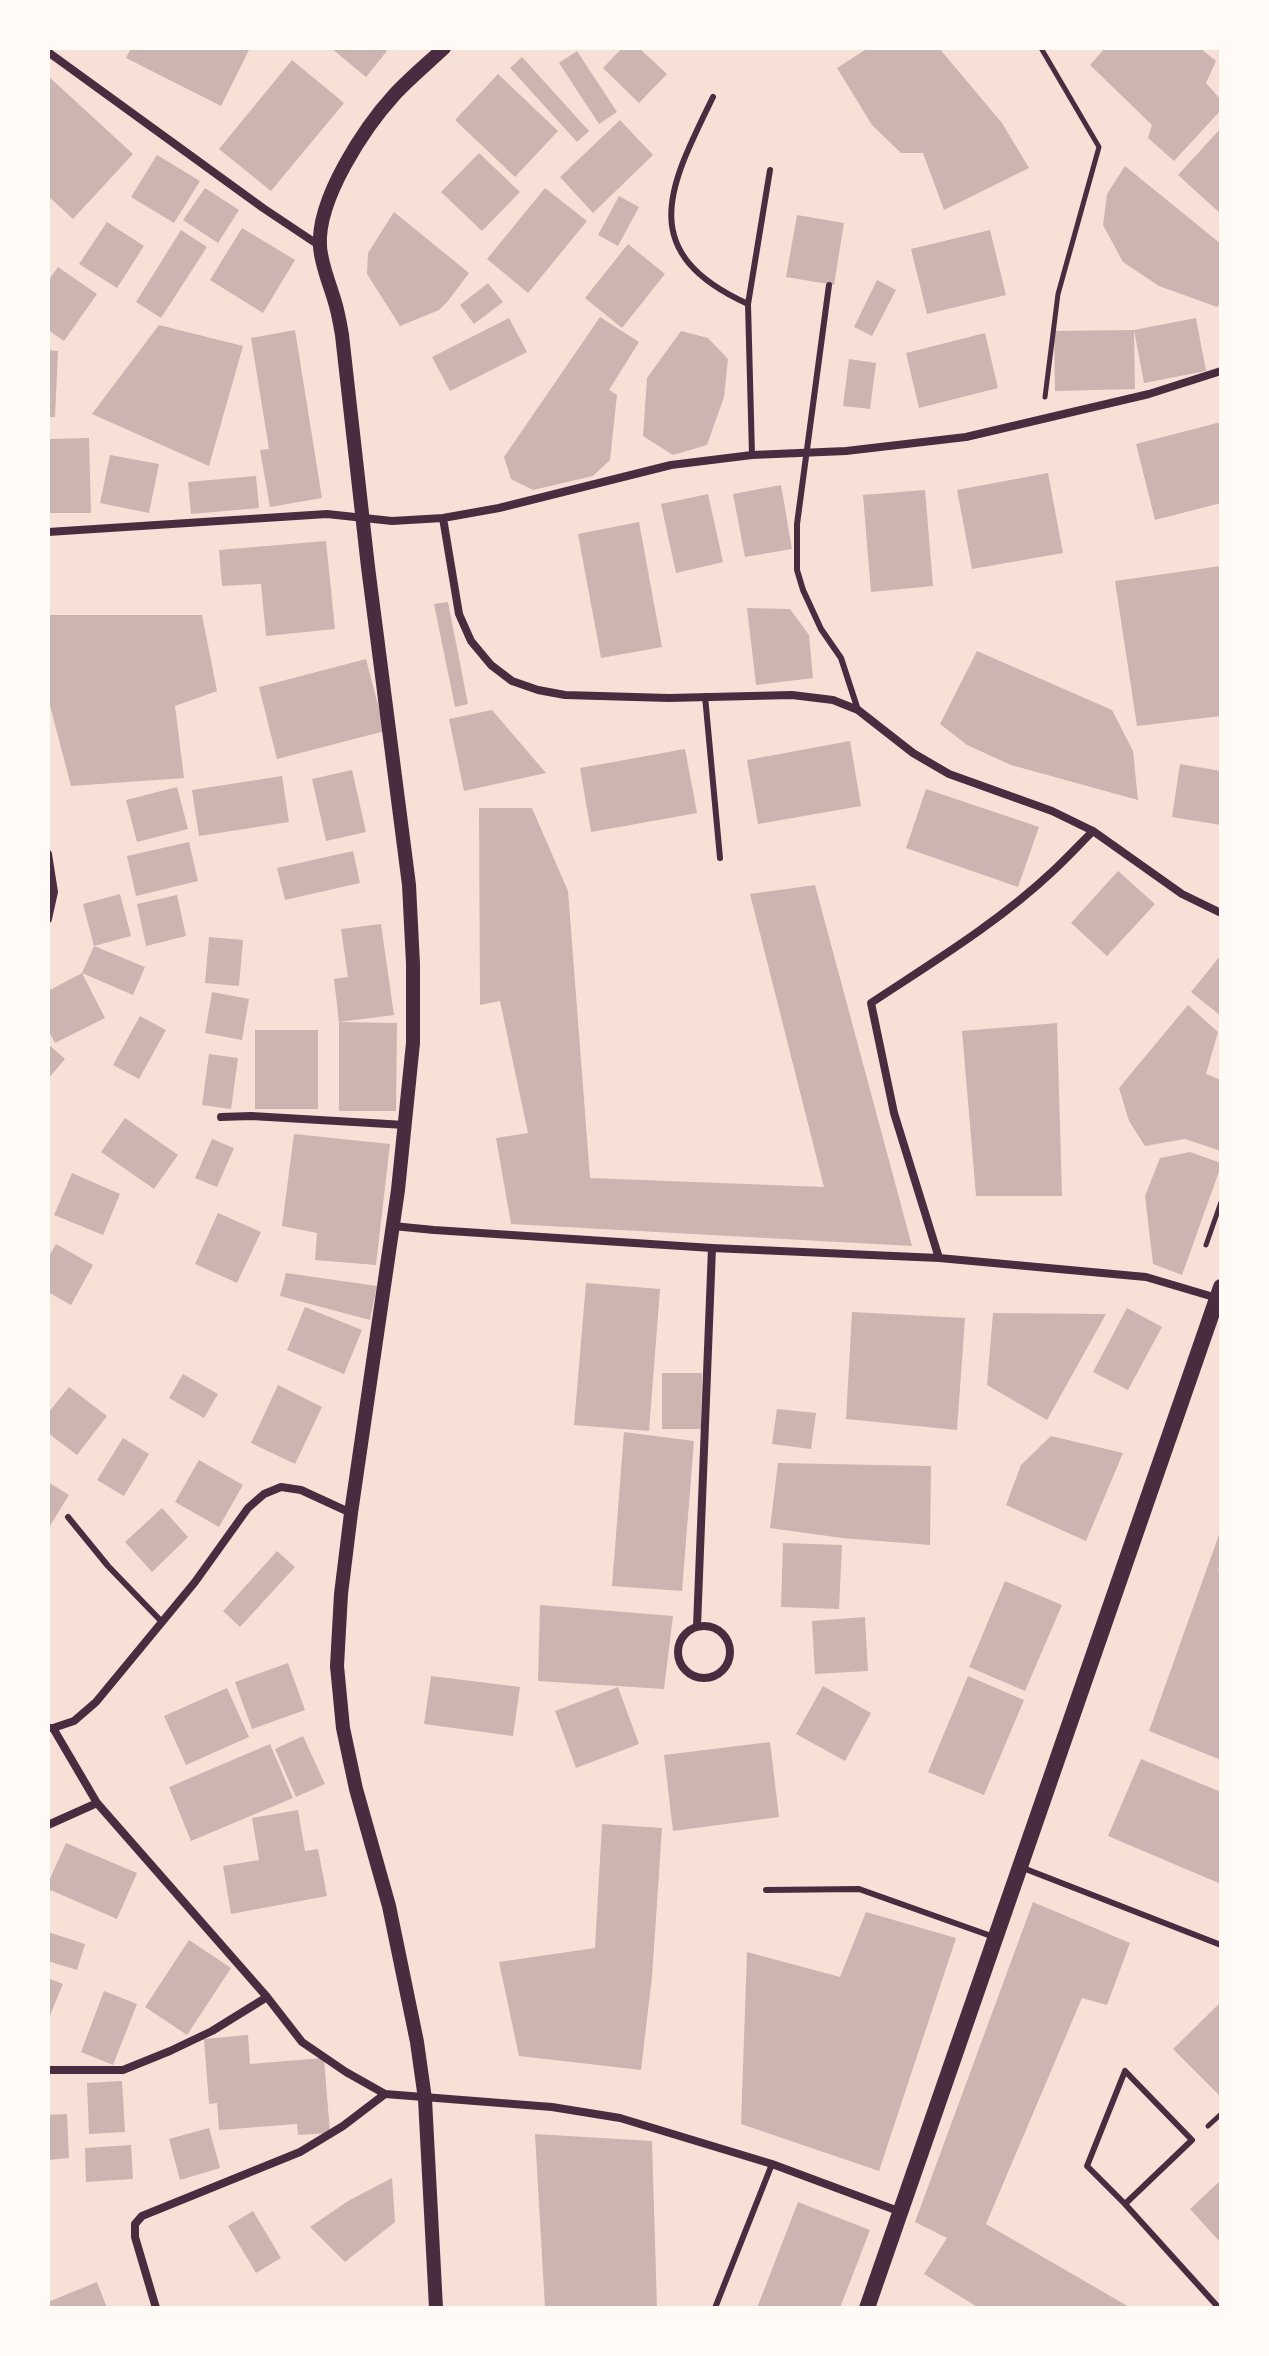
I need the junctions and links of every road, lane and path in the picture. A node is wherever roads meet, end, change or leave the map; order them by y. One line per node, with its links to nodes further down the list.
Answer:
1 (444, 48): 6 (street)
2 (1041, 48): 10 (path)
3 (48, 52): 6 (street)
4 (713, 97): 8 (lane)
5 (770, 170): 8 (lane)
6 (320, 246): 13 (street)
7 (829, 285): 11 (lane)
8 (748, 304): 12 (lane)
9 (1221, 371): 10 (street)
10 (1042, 419): 11 (street)
11 (806, 453): 12 (street); 17 (lane)
12 (752, 455): 14 (street)
13 (362, 518): 14 (street); 15 (street); 24 (street)
14 (443, 518): 16 (street)
15 (48, 532)
16 (705, 696): 17 (street); 20 (lane)
17 (858, 710): 18 (street)
18 (1093, 831): 21 (street); 29 (street)
19 (48, 854): 22 (street)
20 (720, 858)
21 (1221, 913)
22 (48, 919)
23 (221, 1117): 24 (street)
24 (405, 1125): 26 (street)
25 (1221, 1202): 27 (path)
26 (393, 1226): 28 (street); 31 (street)
27 (1206, 1245)
28 (712, 1248): 29 (street); 34 (street)
29 (939, 1258): 30 (street)
30 (1219, 1292): 38 (main road)
31 (351, 1513): 33 (street); 45 (street)
32 (68, 1517): 33 (lane)
33 (162, 1622): 35 (street)
34 (697, 1626): 34 (street)
35 (51, 1728): 36 (street)
36 (97, 1803): 37 (street); 42 (street)
37 (48, 1825)
38 (1019, 1867): 40 (main road); 41 (lane)
39 (766, 1890): 40 (lane)
40 (994, 1937): 48 (main road)
41 (1221, 1945)
42 (267, 1997): 43 (street); 44 (street)
43 (48, 2070)
44 (385, 2094): 45 (street); 49 (street)
45 (425, 2099): 46 (street); 50 (street)
46 (772, 2164): 48 (street); 51 (lane)
47 (1125, 2204): 47 (lane); 53 (lane)
48 (901, 2212): 52 (main road)
49 (156, 2308)
50 (436, 2308)
51 (715, 2308)
52 (867, 2308)
53 (1219, 2308)

